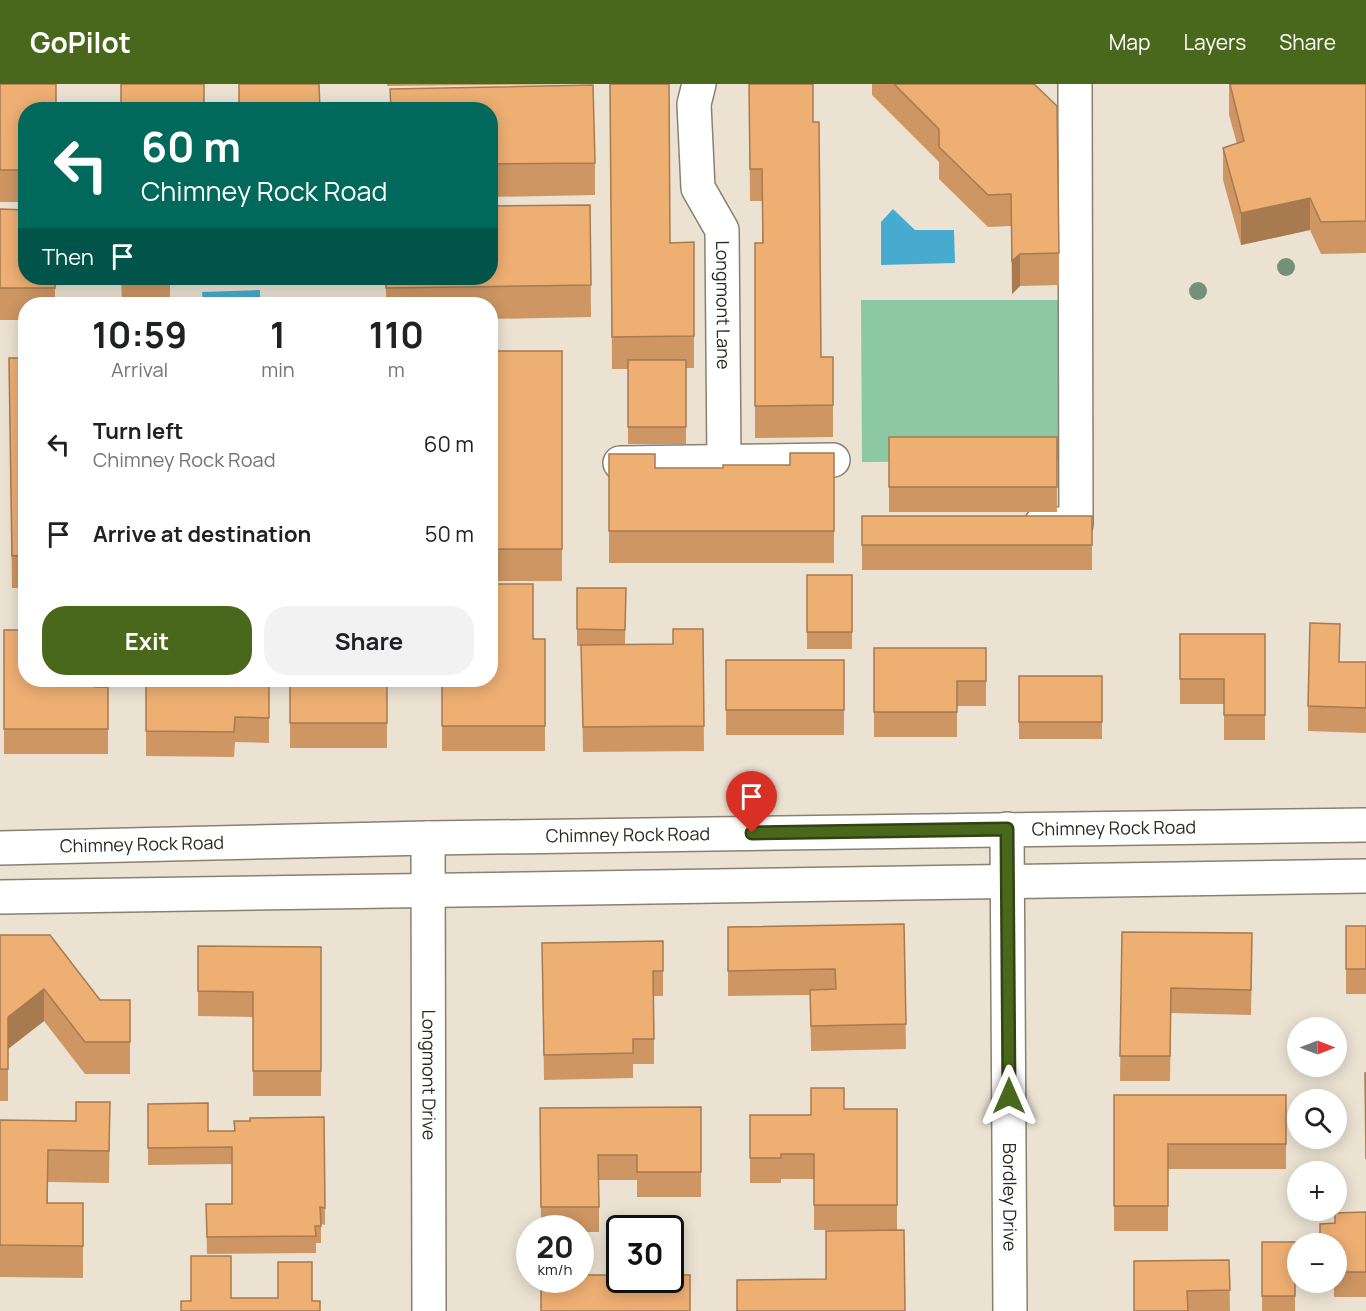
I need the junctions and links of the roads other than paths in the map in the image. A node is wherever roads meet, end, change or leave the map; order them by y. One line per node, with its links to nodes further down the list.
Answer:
1 (699, 84): 4 (main road, Longmont Lane)
2 (1075, 84): 6 (main road)
3 (833, 460): 4 (main road)
4 (724, 462): 5 (main road)
5 (620, 463)
6 (1005, 524)
7 (1366, 825): 8 (main road, Chimney Rock Road)
8 (1007, 829): 9 (main road, Chimney Rock Road); 12 (main road, Bordley Drive)
9 (428, 838): 10 (main road, Chimney Rock Road); 13 (main road, Longmont Drive)
10 (0, 848)
11 (1366, 876): 12 (main road)
12 (1008, 882): 13 (main road); 16 (main road, Bordley Drive)
13 (428, 889): 14 (main road); 15 (main road, Longmont Drive)
14 (0, 897)
15 (429, 1311)
16 (1010, 1311)

